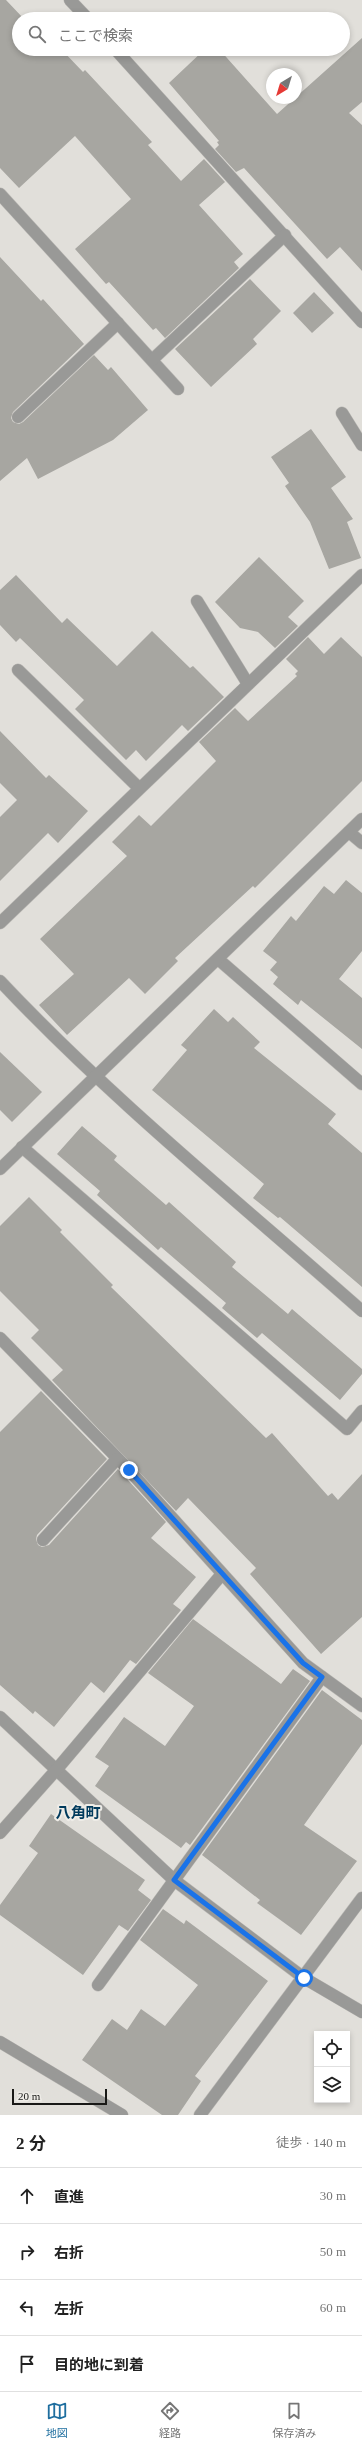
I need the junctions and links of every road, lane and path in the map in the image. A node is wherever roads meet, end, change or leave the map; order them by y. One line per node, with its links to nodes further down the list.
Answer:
1 (70, 0): 2 (street)
2 (81, 12)
3 (121, 56): 5 (street)
4 (1, 198): 7 (street)
5 (285, 235): 6 (street); 8 (street)
6 (362, 322)
7 (118, 323): 8 (street); 11 (street)
8 (152, 360): 9 (street)
9 (178, 389)
10 (342, 413): 12 (street)
11 (18, 417)
12 (362, 445)
13 (362, 574): 16 (street)
14 (197, 601): 16 (street)
15 (18, 670): 17 (street)
16 (248, 684): 17 (street)
17 (139, 788): 21 (street)
18 (362, 819): 19 (street)
19 (349, 832): 20 (street); 22 (street)
20 (362, 843)
21 (0, 923)
22 (218, 959): 24 (street); 25 (street)
23 (0, 981): 24 (street)
24 (95, 1076): 26 (street); 28 (street)
25 (362, 1084)
26 (22, 1147): 27 (street); 30 (street)
27 (0, 1169)
28 (362, 1311)
29 (0, 1338): 31 (street)
30 (362, 1411)
31 (117, 1459): 32 (street); 33 (street)
32 (43, 1540)
33 (222, 1574): 34 (street); 37 (street)
34 (322, 1677): 35 (street); 39 (street)
35 (362, 1706)
36 (0, 1717): 37 (street)
37 (57, 1769): 38 (street); 39 (street)
38 (0, 1833)
39 (174, 1880): 41 (street); 42 (street)
40 (362, 1898): 41 (street)
41 (304, 1978): 43 (street); 47 (street)
42 (98, 1985)
43 (362, 2012)
44 (0, 2042): 45 (street)
45 (107, 2111): 46 (street)
46 (122, 2115)
47 (200, 2115)

